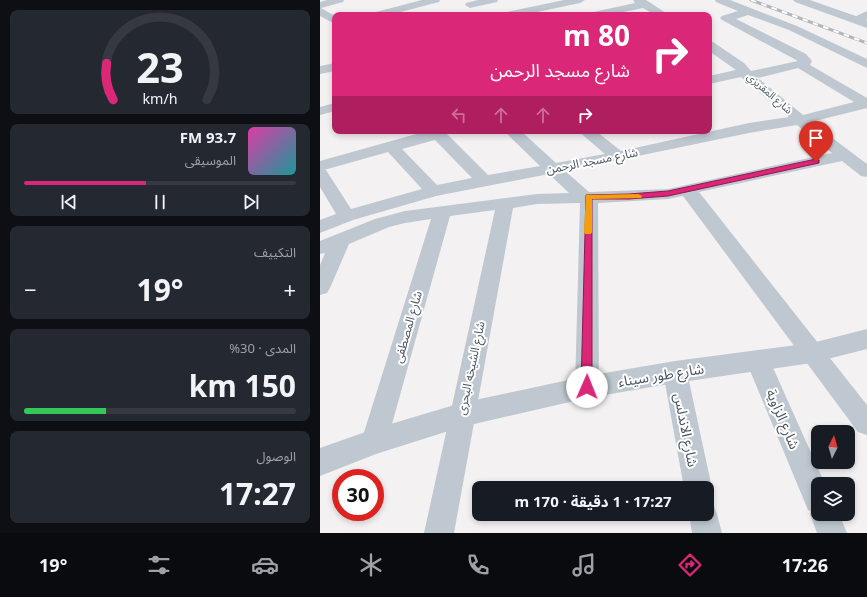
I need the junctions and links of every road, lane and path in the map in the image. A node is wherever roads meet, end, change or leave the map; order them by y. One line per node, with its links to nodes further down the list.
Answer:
1 (339, 0): 9 (street)
2 (493, 0): 11 (street)
3 (580, 0): 17 (street)
4 (720, 0): 14 (street)
5 (799, 0): 20 (street)
6 (819, 0): 20 (street)
7 (421, 2): 12 (street); 15 (street)
8 (642, 2): 18 (street); 19 (street)
9 (320, 4)
10 (518, 4): 16 (street)
11 (470, 5)
12 (434, 6)
13 (320, 10): 21 (street)
14 (748, 11): 23 (street); 24 (street)
15 (389, 12)
16 (530, 12)
17 (535, 12)
18 (604, 12)
19 (658, 12)
20 (864, 18)
21 (332, 25)
22 (712, 47): 27 (street, شارع المقريزي)
23 (800, 64): 27 (street); 29 (street)
24 (867, 64)
25 (332, 67): 26 (street)
26 (320, 70)
27 (747, 74): 28 (street); 32 (street, شارع المقريزي)
28 (712, 80)
29 (866, 103): 32 (street, شارع مسجد الرحمن)
30 (332, 108): 31 (street)
31 (320, 111)
32 (800, 120): 33 (street, شارع مسجد الرحمن); 40 (street, شارع المقريزي)
33 (712, 132)
34 (433, 134): 39 (street)
35 (437, 134): 46 (street)
36 (515, 134): 43 (street)
37 (590, 134): 41 (street)
38 (700, 134): 41 (street, شارع مسجد الرحمن)
39 (392, 147): 42 (street); 48 (street)
40 (845, 155): 44 (street, شارع المقريزي); 47 (street)
41 (618, 156): 43 (street, شارع مسجد الرحمن)
42 (320, 166)
43 (554, 168): 46 (street, شارع مسجد الرحمن); 49 (street)
44 (867, 172)
45 (320, 174): 52 (street)
46 (484, 180): 48 (street, شارع مسجد الرحمن)
47 (688, 190): 49 (street); 58 (street)
48 (433, 191): 52 (street, شارع مسجد الرحمن)
49 (586, 197): 50 (street); 61 (street)
50 (505, 203): 51 (street); 62 (street, شارع الشيخه البحرى)
51 (442, 212): 54 (street); 64 (street, شارع المصطفى)
52 (347, 216): 53 (street, شارع مسجد الرحمن)
53 (320, 228)
54 (341, 239): 55 (street); 56 (street)
55 (320, 248)
56 (320, 288)
57 (867, 339): 58 (street, شارع طور سيناء)
58 (812, 353): 59 (street, شارع طور سيناء); 63 (street)
59 (758, 361): 60 (street, شارع طور سيناء); 67 (street, شارع الزاوية)
60 (675, 372): 61 (street, شارع طور سيناء); 66 (street, شارع الاندلس)
61 (587, 387): 62 (street, شارع طور سيناء)
62 (462, 416): 64 (street, شارع طور سيناء); 70 (street, شارع الشيخه البحرى)
63 (867, 424)
64 (374, 442): 65 (street, شارع طور سيناء)
65 (320, 462)
66 (697, 481)
67 (811, 484)
68 (704, 521): 71 (street)
69 (827, 521): 72 (street)
70 (439, 533)
71 (707, 533)
72 (832, 533)

